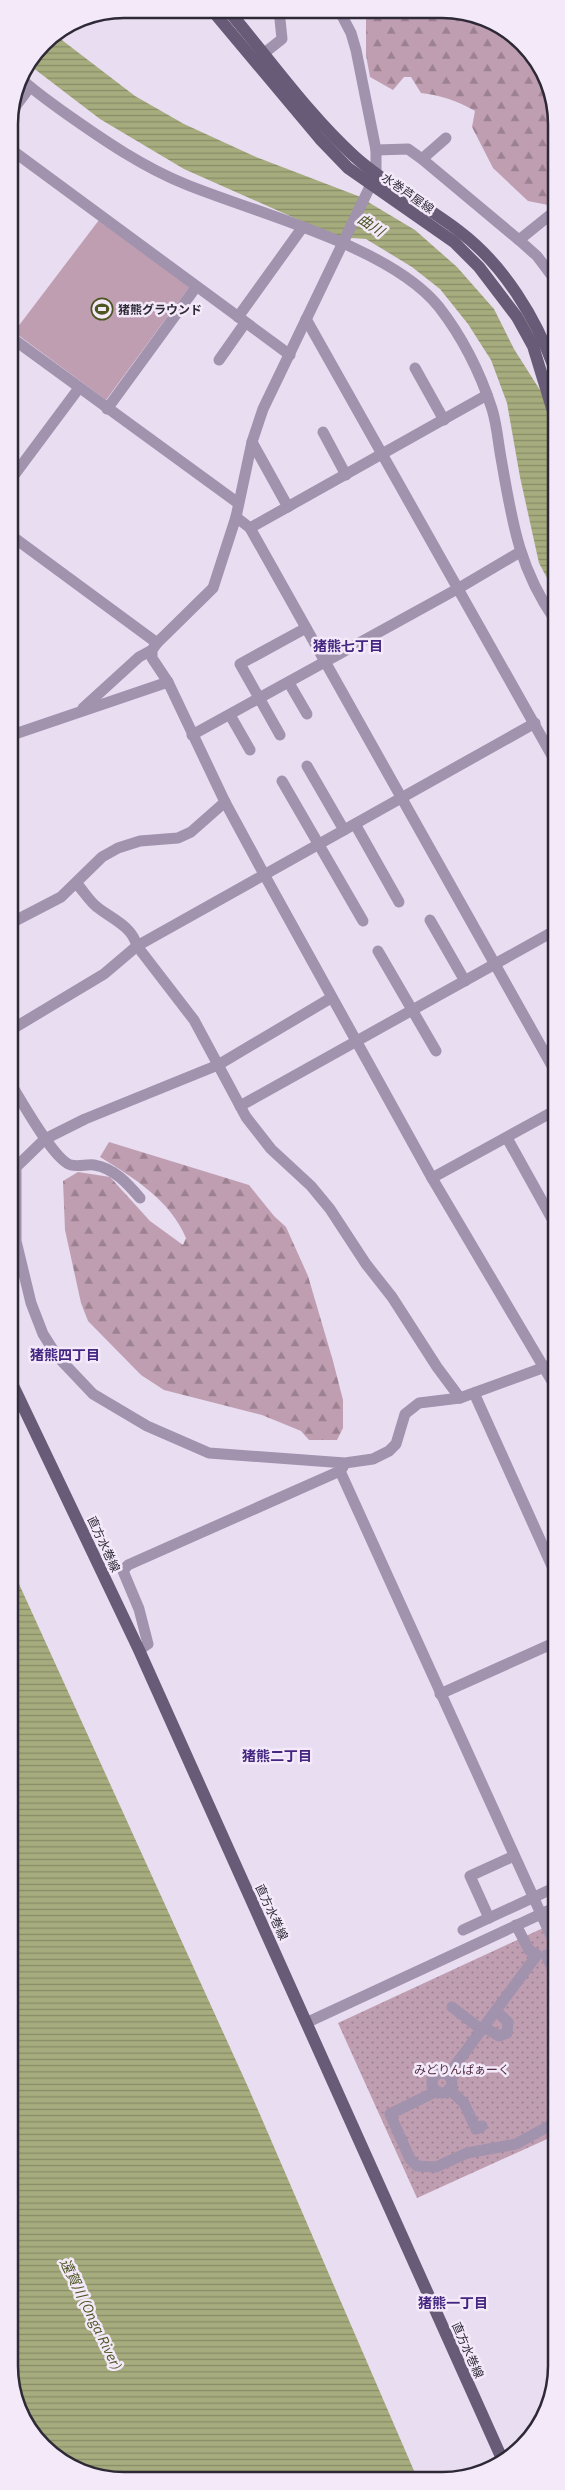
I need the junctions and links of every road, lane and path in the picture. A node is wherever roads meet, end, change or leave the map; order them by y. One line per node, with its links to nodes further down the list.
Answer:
1 (220, 18): 5 (main road, 水巻芦屋線)
2 (233, 18): 5 (main road, 水巻芦屋線)
3 (280, 18): 5 (street)
4 (343, 18): 10 (street)
5 (260, 57): 13 (main road, 水巻芦屋線)
6 (26, 83): 7 (street)
7 (30, 87): 8 (street); 15 (street)
8 (20, 100)
9 (446, 138): 12 (street)
10 (376, 150): 12 (street); 13 (street)
11 (18, 155): 19 (street)
12 (422, 159): 16 (street)
13 (372, 185): 17 (street); 23 (main road, 水巻芦屋線); 29 (main road, 水巻芦屋線)
14 (548, 217): 16 (street)
15 (302, 228): 17 (street); 21 (street)
16 (519, 240): 18 (street)
17 (344, 243): 20 (street); 28 (street)
18 (548, 268)
19 (196, 287): 21 (street); 30 (street)
20 (306, 319): 24 (street); 34 (street)
21 (242, 320): 24 (street); 25 (street)
22 (18, 343): 27 (street)
23 (548, 351)
24 (290, 355): 33 (street)
25 (219, 360)
26 (415, 368): 31 (street)
27 (79, 388): 30 (street); 35 (street)
28 (487, 395): 31 (street); 42 (street)
29 (548, 395)
30 (107, 409): 37 (street)
31 (444, 420): 34 (street)
32 (323, 432): 36 (street)
33 (252, 442): 37 (street); 38 (street)
34 (383, 454): 36 (street); 43 (street)
35 (18, 470)
36 (346, 475): 38 (street)
37 (238, 503): 39 (street)
38 (288, 507): 40 (street)
39 (236, 517): 40 (street); 46 (street)
40 (250, 528): 45 (street)
41 (18, 541): 46 (street)
42 (520, 552): 43 (street); 44 (street)
43 (459, 588): 47 (street); 56 (street)
44 (548, 608)
45 (306, 628): 47 (street); 52 (street)
46 (154, 647): 48 (street); 49 (street)
47 (325, 662): 50 (street); 64 (street)
48 (112, 681): 51 (street); 53 (street)
49 (168, 682): 51 (street); 58 (street)
50 (289, 682): 52 (street); 54 (street)
51 (123, 697): 53 (street)
52 (259, 699): 55 (street); 59 (street)
53 (80, 711): 57 (street)
54 (307, 714)
55 (230, 715): 58 (street); 61 (street)
56 (535, 723): 60 (street); 64 (street)
57 (18, 733)
58 (192, 735): 65 (street)
59 (280, 735)
60 (548, 746)
61 (250, 750)
62 (307, 766): 67 (street)
63 (282, 781): 68 (street)
64 (402, 798): 66 (street); 78 (street)
65 (225, 802): 69 (street); 70 (street)
66 (356, 824): 67 (street); 71 (street)
67 (344, 830): 68 (street)
68 (319, 845): 69 (street); 74 (street)
69 (264, 876): 76 (street); 80 (street)
70 (76, 883): 72 (street); 76 (street)
71 (398, 902)
72 (18, 919)
73 (430, 920): 79 (street)
74 (363, 921)
75 (548, 935): 78 (street)
76 (137, 946): 82 (street); 86 (street)
77 (378, 951): 81 (street)
78 (494, 964): 79 (street); 85 (street)
79 (465, 981): 81 (street)
80 (332, 998): 83 (street); 86 (street)
81 (412, 1010): 83 (street); 84 (street)
82 (18, 1026)
83 (356, 1041): 88 (street); 93 (street)
84 (436, 1051)
85 (548, 1057)
86 (218, 1065): 88 (street); 91 (street)
87 (18, 1096): 91 (street)
88 (240, 1106): 102 (street)
89 (548, 1115): 90 (street)
90 (506, 1138): 93 (street); 95 (street)
91 (45, 1139): 92 (street); 94 (street)
92 (18, 1165)
93 (432, 1178): 98 (street)
94 (140, 1198)
95 (548, 1211)
96 (18, 1249): 103 (street)
97 (547, 1367): 98 (street)
98 (544, 1368): 99 (street); 100 (street)
99 (547, 1374)
100 (474, 1393): 102 (street); 104 (street)
101 (18, 1397): 106 (main road, 直方水巻線)
102 (460, 1398): 103 (street)
103 (342, 1467): 106 (street); 107 (street)
104 (547, 1556)
105 (547, 1646): 107 (street)
106 (139, 1650): 121 (main road, 直方水巻線)
107 (440, 1694): 108 (street)
108 (514, 1856): 110 (street); 113 (street)
109 (547, 1891): 110 (street)
110 (532, 1898): 112 (street); 113 (street)
111 (547, 1912): 112 (street)
112 (540, 1915): 114 (street); 116 (street)
113 (489, 1918): 115 (street)
114 (516, 1925): 117 (street); 121 (street)
115 (463, 1930)
116 (547, 1945)
117 (547, 1952)
118 (547, 1954): 120 (street)
119 (452, 2007): 122 (street)
120 (496, 2011): 122 (street); 122 (street)
121 (308, 2022): 127 (main road, 直方水巻線)
122 (483, 2028): 123 (street)
123 (448, 2075): 124 (street); 124 (street)
124 (443, 2090): 125 (street); 126 (street)
125 (482, 2126)
126 (547, 2127)
127 (500, 2455)

